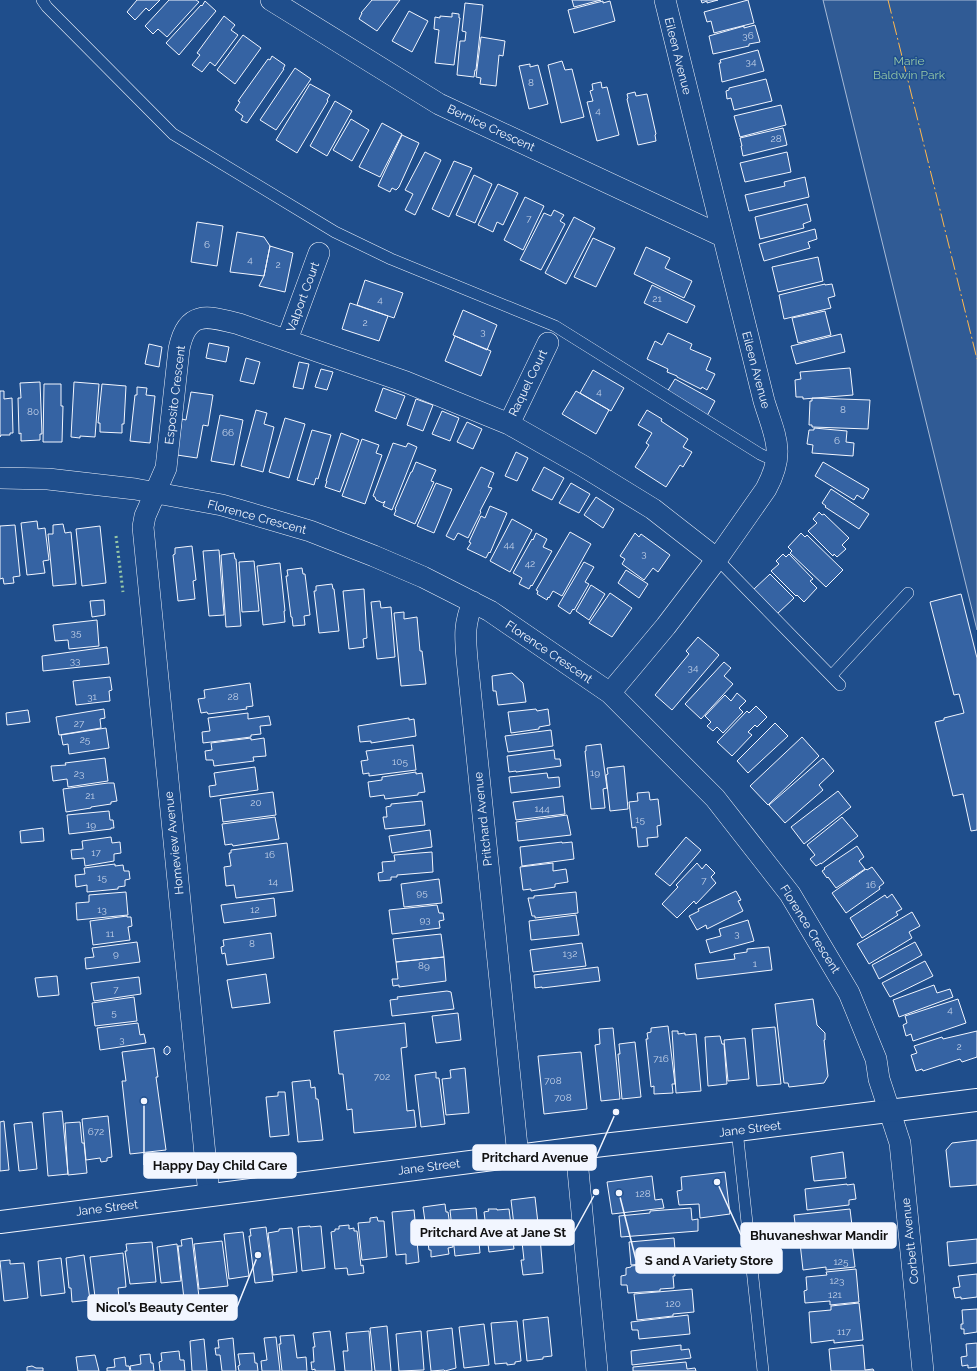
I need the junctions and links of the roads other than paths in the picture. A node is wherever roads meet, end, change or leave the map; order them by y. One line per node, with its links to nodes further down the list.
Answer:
1 (42, 0): 9 (lane)
2 (271, 0): 4 (street, Bernice Crescent)
3 (665, 0): 4 (street, Eileen Avenue)
4 (722, 236): 9 (street, Eileen Avenue)
5 (319, 253): 6 (street, Valport Court)
6 (287, 340): 8 (street, Esposito Crescent); 11 (street, Esposito Crescent)
7 (548, 343): 8 (street, Raquel Court)
8 (509, 424): 12 (street, Esposito Crescent)
9 (777, 462): 12 (street, Eileen Avenue)
10 (0, 478): 11 (street, Florence Crescent)
11 (154, 493): 14 (street, Florence Crescent); 23 (street, Homeview Avenue)
12 (717, 559): 15 (lane); 17 (street, Eileen Avenue)
13 (908, 593): 15 (lane)
14 (473, 602): 17 (street, Florence Crescent); 22 (street, Pritchard Avenue)
15 (832, 675): 16 (lane)
16 (840, 685)
17 (610, 693): 19 (street, Florence Crescent)
18 (977, 1100): 19 (main road, Jane Street)
19 (890, 1112): 20 (main road, Jane Street); 27 (street, Corbett Avenue)
20 (737, 1130): 21 (main road, Jane Street); 26 (lane)
21 (576, 1149): 22 (main road, Jane Street); 25 (street)
22 (518, 1156): 23 (main road, Jane Street)
23 (209, 1195): 24 (main road, Jane Street)
24 (0, 1222)
25 (597, 1371)
26 (762, 1371)
27 (923, 1371)

